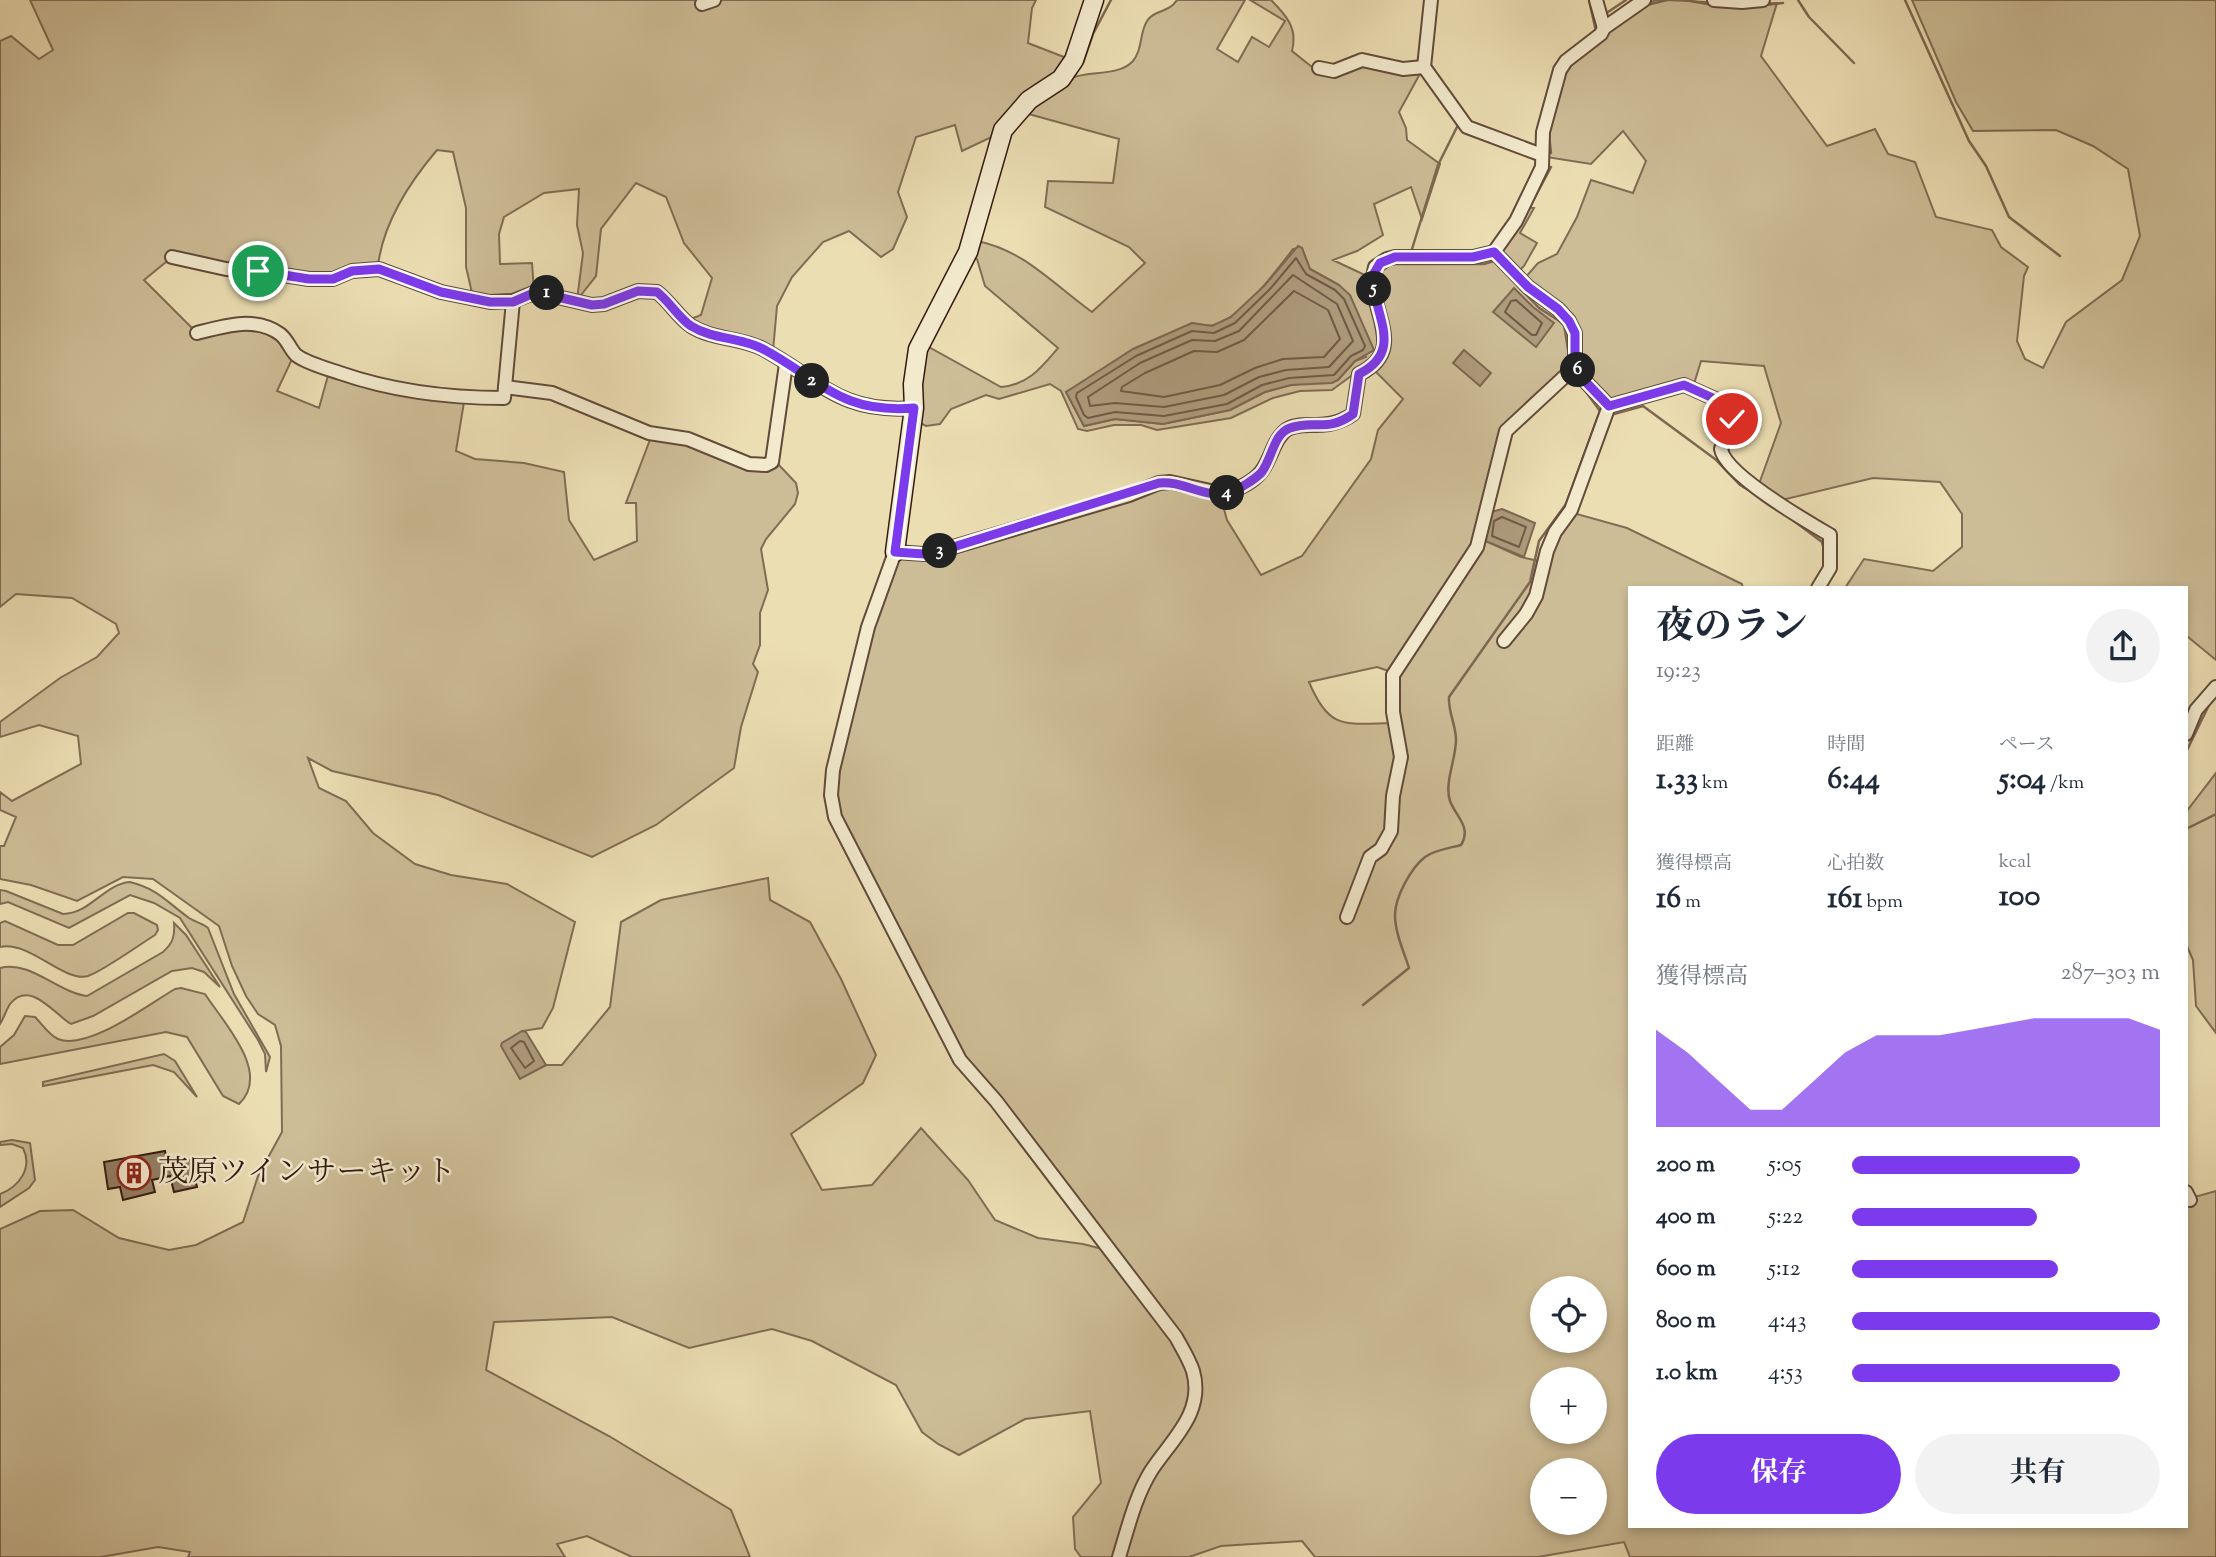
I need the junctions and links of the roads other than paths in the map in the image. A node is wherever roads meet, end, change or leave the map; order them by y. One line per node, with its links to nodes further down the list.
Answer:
1 (1094, 0): 19 (street)
2 (1432, 0): 8 (street)
3 (1596, 0): 7 (street)
4 (1644, 0): 7 (street)
5 (1714, 0): 6 (street)
6 (1763, 0)
7 (1600, 33): 10 (street)
8 (1424, 67): 9 (street); 10 (street)
9 (1319, 68)
10 (1542, 155): 11 (street)
11 (1494, 252): 16 (street); 20 (street)
12 (172, 257): 13 (street)
13 (513, 302): 15 (street); 17 (street)
14 (197, 333): 17 (street)
15 (786, 364): 17 (street); 19 (street)
16 (1577, 365): 18 (street); 25 (street)
17 (505, 387)
18 (1609, 406): 21 (street); 22 (street)
19 (914, 408): 20 (street)
20 (895, 552): 26 (street)
21 (1819, 586)
22 (1504, 641)
23 (2216, 687): 24 (street)
24 (2188, 729)
25 (1347, 917)
26 (1119, 1557)

